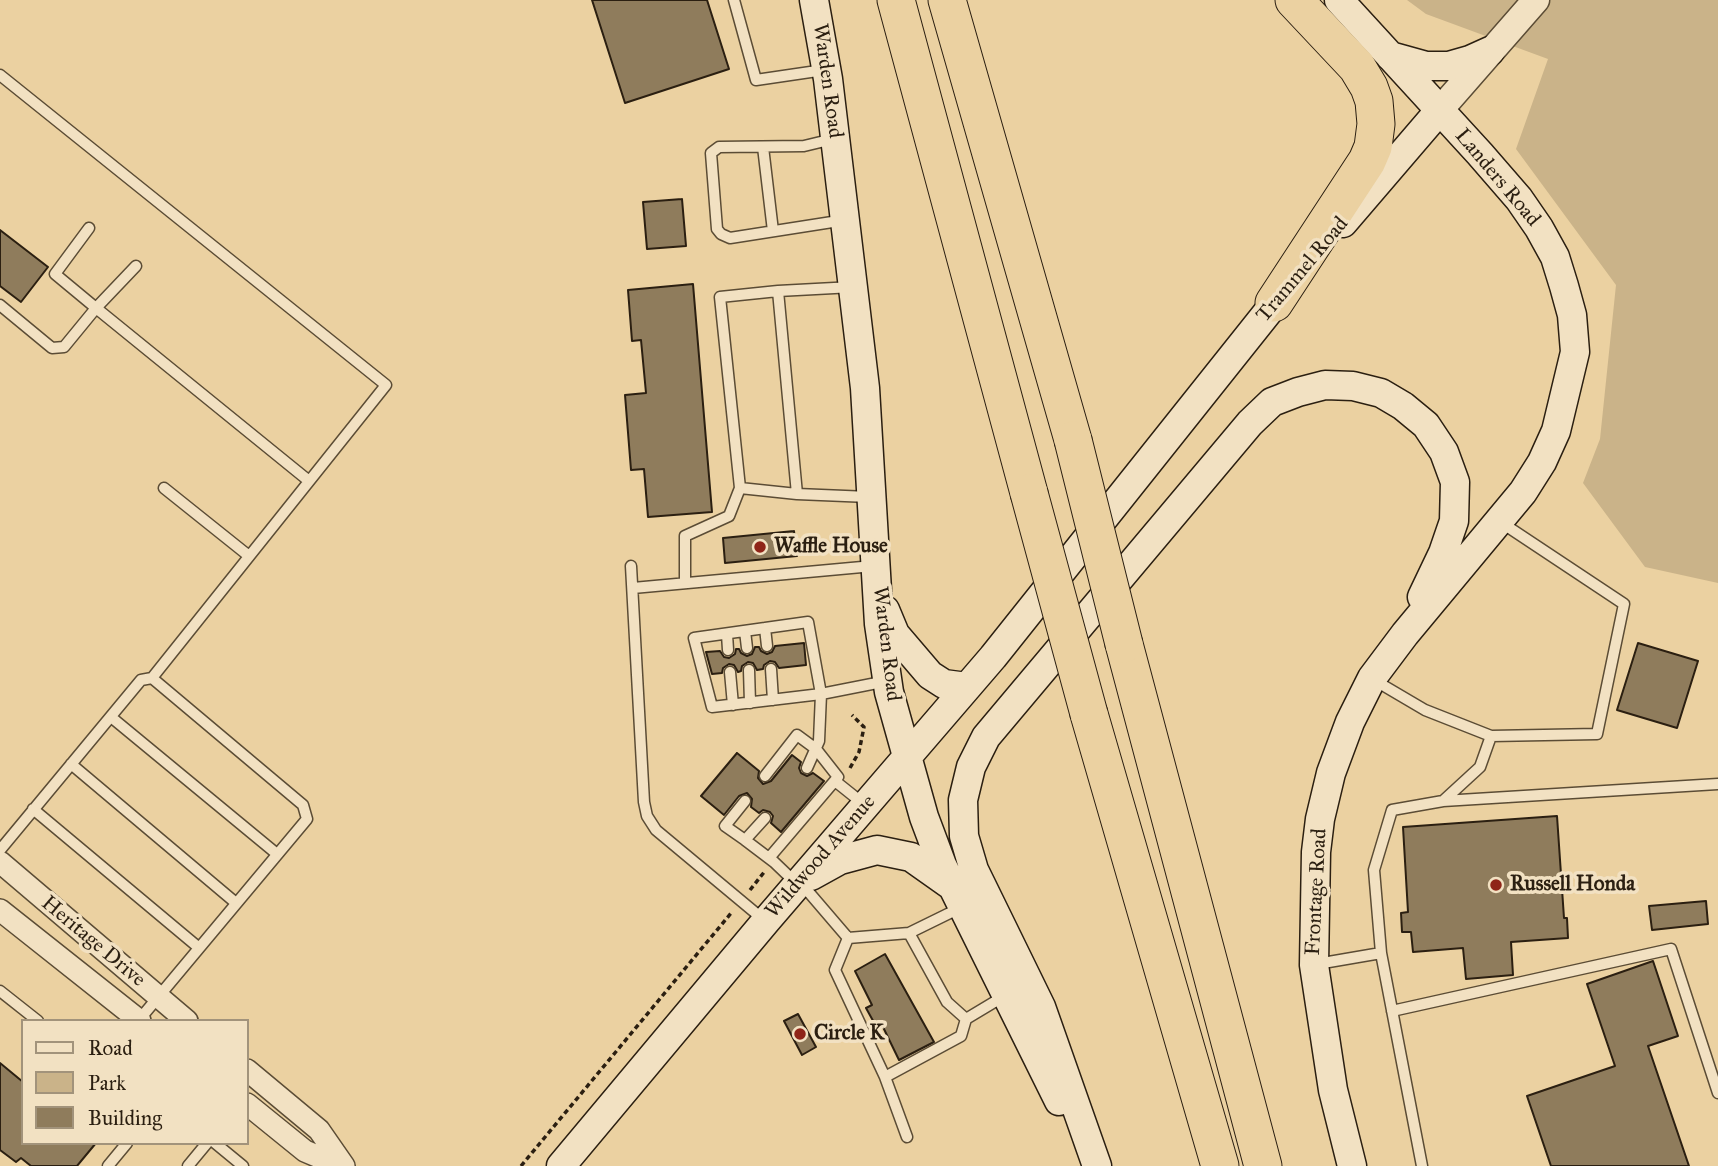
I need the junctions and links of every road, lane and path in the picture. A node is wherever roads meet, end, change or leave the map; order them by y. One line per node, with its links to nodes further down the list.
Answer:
1 (734, 0): 11 (lane)
2 (814, 0): 11 (main road, Warden Road)
3 (897, 0): 112 (highway, bridge)
4 (947, 0): 15 (highway)
5 (974, 0): 15 (highway)
6 (1294, 0): 23 (highway)
7 (1339, 0): 10 (main road, Landers Road)
8 (1536, 0): 9 (street, Trammel Road)
9 (1490, 51): 10 (main road); 13 (street, Trammel Road)
10 (1390, 56): 13 (main road, Landers Road)
11 (827, 69): 14 (main road, Warden Road)
12 (0, 75): 26 (lane)
13 (1439, 111): 23 (main road, Trammel Road); 31 (main road, Landers Road)
14 (835, 138): 16 (lane); 17 (main road, Warden Road)
15 (990, 146): 113 (highway, bridge)
16 (764, 147): 19 (lane); 19 (lane)
17 (845, 220): 19 (lane); 21 (main road, Warden Road)
18 (89, 228): 25 (lane)
19 (773, 231)
20 (136, 267): 25 (lane)
21 (853, 287): 22 (lane); 30 (main road, Warden Road)
22 (778, 290): 28 (lane); 29 (lane)
23 (1274, 303): 32 (main road, Trammel Road)
24 (0, 305): 25 (lane)
25 (96, 308): 26 (lane)
26 (309, 481): 33 (lane)
27 (164, 488): 33 (lane)
28 (740, 488): 29 (lane); 36 (lane)
29 (797, 494): 30 (lane)
30 (872, 497): 34 (main road, Warden Road)
31 (1499, 521): 42 (main road, Landers Road); 59 (lane)
32 (1080, 547): 52 (main road, Wildwood Avenue)
33 (249, 556): 49 (lane)
34 (876, 565): 36 (lane); 38 (main road, Warden Road)
35 (631, 566): 37 (lane)
36 (685, 583): 37 (lane)
37 (633, 588): 79 (lane)
38 (878, 595): 51 (main road, Warden Road); 52 (main road)
39 (765, 628): 40 (lane); 43 (lane); 53 (lane)
40 (745, 631): 41 (lane); 44 (lane)
41 (726, 634): 45 (lane); 56 (lane)
42 (1405, 634): 50 (main road, Frontage Road); 111 (main road)
43 (767, 646)
44 (747, 648)
45 (728, 650)
46 (771, 668): 54 (lane)
47 (749, 670): 55 (lane)
48 (730, 672): 56 (lane)
49 (152, 678): 58 (lane); 74 (lane)
50 (1372, 678): 59 (lane); 87 (main road, Frontage Road)
51 (887, 681): 53 (lane); 61 (main road, Warden Road)
52 (967, 687): 61 (main road, Wildwood Avenue)
53 (821, 694): 54 (lane); 60 (lane)
54 (773, 700): 55 (lane)
55 (750, 703): 56 (lane)
56 (733, 705)
57 (852, 715): 65 (path)
58 (111, 717): 62 (lane); 74 (lane)
59 (1491, 736): 68 (lane)
60 (816, 749): 63 (lane); 64 (lane); 65 (lane)
61 (907, 757): 69 (main road, Wildwood Avenue); 78 (main road, Warden Road)
62 (71, 764): 70 (lane); 80 (lane)
63 (807, 768)
64 (765, 776)
65 (837, 782): 69 (lane); 75 (lane)
66 (1718, 784): 68 (lane)
67 (745, 801): 72 (lane)
68 (1443, 801): 86 (lane)
69 (865, 806): 77 (main road, Wildwood Avenue)
70 (33, 809): 73 (lane); 85 (lane)
71 (765, 818): 72 (lane)
72 (745, 840): 75 (lane)
73 (0, 850)
74 (277, 854): 80 (lane)
75 (771, 860): 77 (lane); 79 (path)
76 (0, 862): 90 (street, Heritage Drive)
77 (799, 883): 78 (main road); 82 (main road, Wildwood Avenue); 84 (lane)
78 (957, 896): 83 (lane); 89 (main road, Warden Road)
79 (741, 901): 82 (lane); 109 (path)
80 (236, 903): 85 (lane)
81 (0, 910): 93 (street, Heritage Drive)
82 (766, 921): 110 (main road, Wildwood Avenue)
83 (909, 933): 84 (lane); 96 (lane)
84 (848, 938): 98 (lane)
85 (198, 947): 90 (lane)
86 (1381, 953): 87 (lane); 91 (lane)
87 (1314, 965): 114 (main road, Frontage Road)
88 (0, 991): 92 (lane)
89 (1006, 995): 96 (lane); 111 (main road, Warden Road)
90 (158, 997): 94 (lane); 95 (street, Heritage Drive)
91 (1392, 1011): 99 (lane); 115 (lane)
92 (35, 1019)
93 (138, 1019)
94 (140, 1019)
95 (185, 1019)
96 (966, 1019): 98 (lane)
97 (248, 1071): 108 (street)
98 (885, 1077): 101 (lane)
99 (1718, 1093)
100 (248, 1105): 108 (street)
101 (907, 1137)
102 (125, 1145): 105 (lane)
103 (205, 1145): 106 (lane)
104 (217, 1145): 107 (lane)
105 (108, 1166)
106 (188, 1166)
107 (243, 1166)
108 (342, 1166)
109 (521, 1166)
110 (562, 1166)
111 (1094, 1166)
112 (1220, 1166)
113 (1263, 1166)
114 (1352, 1166)
115 (1422, 1166)

